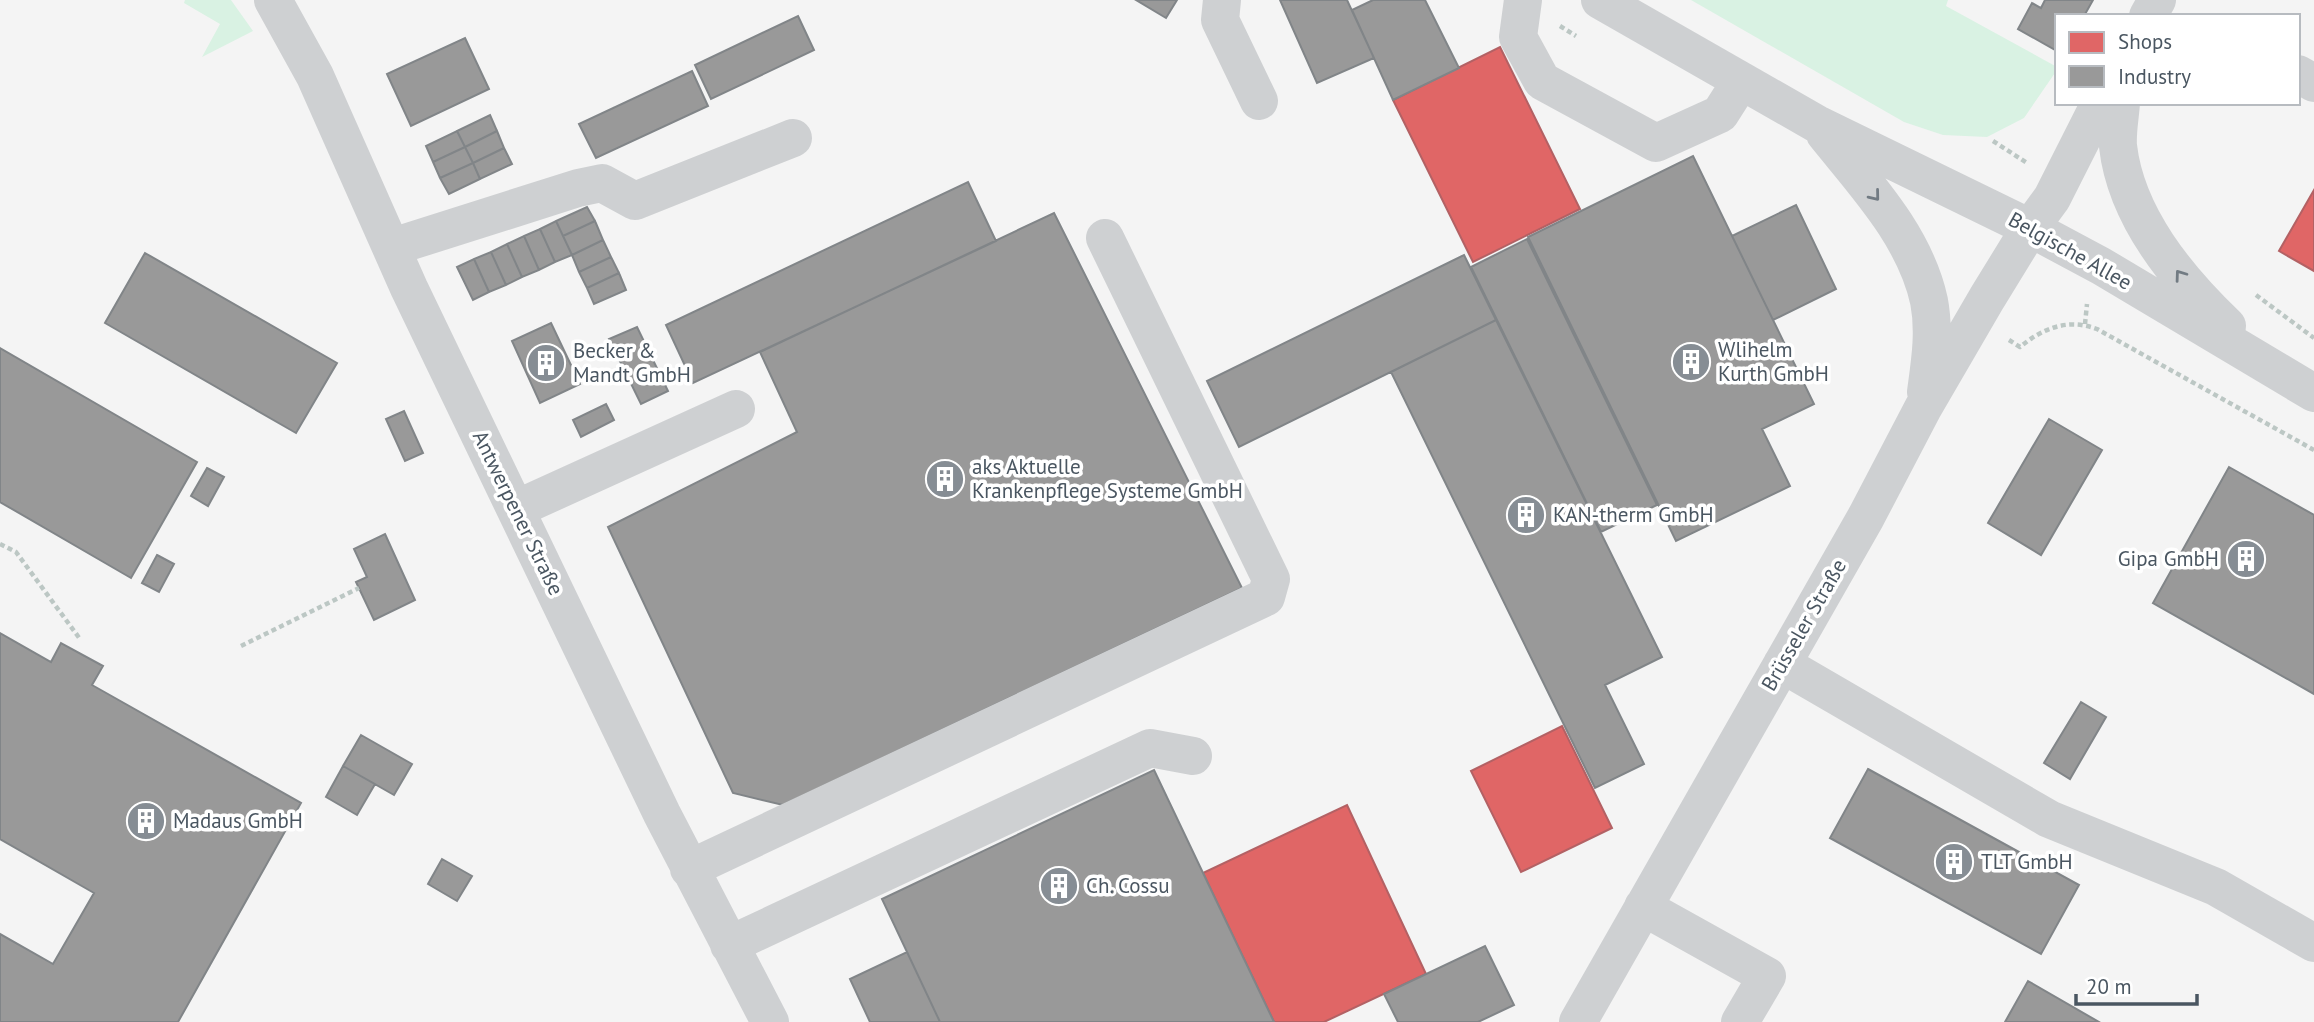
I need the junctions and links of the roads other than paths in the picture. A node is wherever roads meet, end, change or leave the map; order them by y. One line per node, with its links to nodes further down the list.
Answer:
1 (273, 0): 13 (street, Antwerpener Straße)
2 (1222, 0): 6 (street)
3 (1523, 0): 5 (street)
4 (1600, 0): 5 (street, Belgische Allee)
5 (1741, 81): 9 (street, Belgische Allee)
6 (1259, 101)
7 (2099, 105): 11 (street, Brüsseler Straße)
8 (2121, 105): 14 (street, one-way to 8)
9 (1817, 124): 11 (street, Belgische Allee); 16 (street, Belgische Allee, one-way to 16)
10 (793, 138): 13 (street)
11 (2030, 228): 14 (street, Belgische Allee); 16 (street, Brüsseler Straße)
12 (1105, 238): 21 (street)
13 (392, 247): 18 (street, Antwerpener Straße)
14 (2281, 375): 15 (street, Belgische Allee)
15 (2314, 393)
16 (1923, 408): 19 (street, Brüsseler Straße)
17 (736, 409): 18 (street)
18 (516, 509): 21 (street, Antwerpener Straße)
19 (1782, 664): 22 (street, Brüsseler Straße); 23 (street)
20 (1193, 756): 24 (street)
21 (689, 869): 24 (street, Antwerpener Straße)
22 (1643, 907): 26 (street, Brüsseler Straße); 27 (street)
23 (2314, 943)
24 (729, 945): 25 (street, Antwerpener Straße)
25 (770, 1022)
26 (1578, 1022)
27 (1740, 1022)

